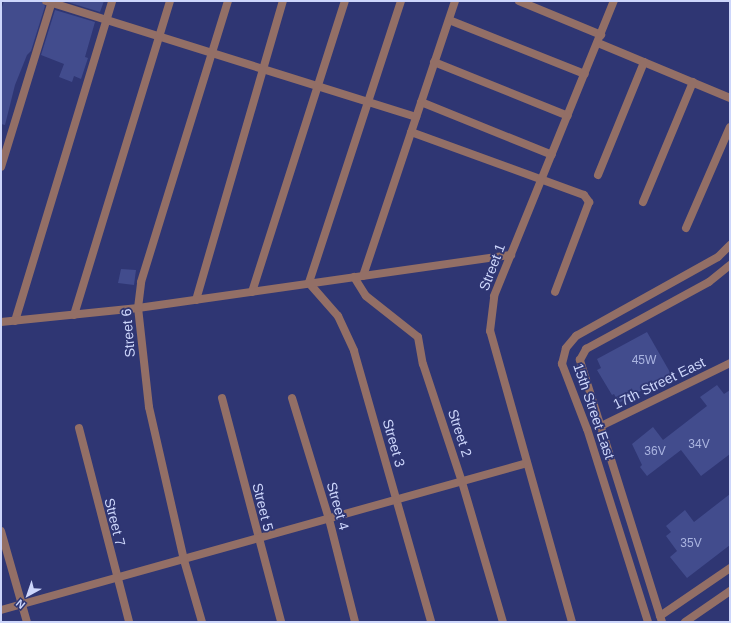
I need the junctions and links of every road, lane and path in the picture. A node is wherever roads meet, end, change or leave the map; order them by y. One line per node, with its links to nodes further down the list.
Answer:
1 (112, 1): 11 (street)
2 (170, 1): 14 (street)
3 (228, 1): 16 (street, Street 6)
4 (283, 1): 19 (street)
5 (345, 1): 22 (street)
6 (401, 1): 24 (street)
7 (455, 1): 12 (street)
8 (519, 1): 13 (street)
9 (614, 1): 13 (street, Street 1)
10 (50, 2): 11 (street); 31 (street)
11 (106, 20): 14 (street); 47 (street)
12 (449, 20): 17 (street); 20 (street)
13 (601, 34): 15 (street, Street 1)
14 (158, 36): 16 (street); 46 (street)
15 (598, 43): 18 (street); 20 (street, Street 1)
16 (212, 53): 19 (street); 45 (street, Street 6)
17 (434, 62): 25 (street); 26 (street)
18 (644, 62): 21 (street); 32 (street)
19 (261, 68): 22 (street); 44 (street)
20 (585, 74): 26 (street, Street 1)
21 (693, 82): 23 (street); 34 (street)
22 (318, 86): 24 (street); 42 (street)
23 (730, 98)
24 (368, 102): 27 (street); 41 (street)
25 (421, 102): 27 (street); 30 (street)
26 (568, 116): 30 (street, Street 1)
27 (416, 117): 29 (street)
28 (730, 127): 35 (street)
29 (411, 132): 33 (street); 39 (street)
30 (552, 155): 33 (street, Street 1)
31 (1, 167)
32 (598, 176)
33 (542, 179): 37 (street, Street 1); 43 (street)
34 (643, 202)
35 (686, 228)
36 (730, 245): 75 (street, 15th Street East)
37 (511, 254): 39 (street); 54 (street, Street 1)
38 (730, 265): 52 (street, 15th Street East)
39 (363, 276): 40 (street)
40 (354, 277): 41 (street); 55 (street, Street 2)
41 (309, 283): 42 (street); 56 (street, Street 3)
42 (252, 292): 44 (street)
43 (555, 292)
44 (196, 300): 45 (street)
45 (138, 308): 46 (street); 60 (street, Street 6)
46 (74, 315): 47 (street)
47 (15, 321): 48 (street)
48 (1, 322)
49 (730, 363): 52 (street, 17th Street East)
50 (222, 398): 59 (street, Street 5)
51 (292, 398): 57 (street, Street 4)
52 (599, 427): 66 (street, 15th Street East)
53 (79, 428): 62 (street, Street 7)
54 (527, 463): 55 (street); 74 (street, Street 1)
55 (462, 482): 56 (street); 73 (street, Street 2)
56 (396, 500): 57 (street); 72 (street, Street 3)
57 (329, 519): 59 (street); 71 (street, Street 4)
58 (1, 530): 64 (street)
59 (258, 539): 60 (street); 70 (street, Street 5)
60 (184, 560): 62 (street); 69 (street, Street 6)
61 (730, 568): 66 (street)
62 (116, 578): 64 (street); 68 (street, Street 7)
63 (730, 591): 76 (street)
64 (22, 605): 65 (street); 67 (street)
65 (1, 610)
66 (661, 619)
67 (27, 622)
68 (129, 622)
69 (202, 622)
70 (281, 622)
71 (355, 622)
72 (431, 622)
73 (503, 622)
74 (572, 622)
75 (648, 622)
76 (685, 622)

